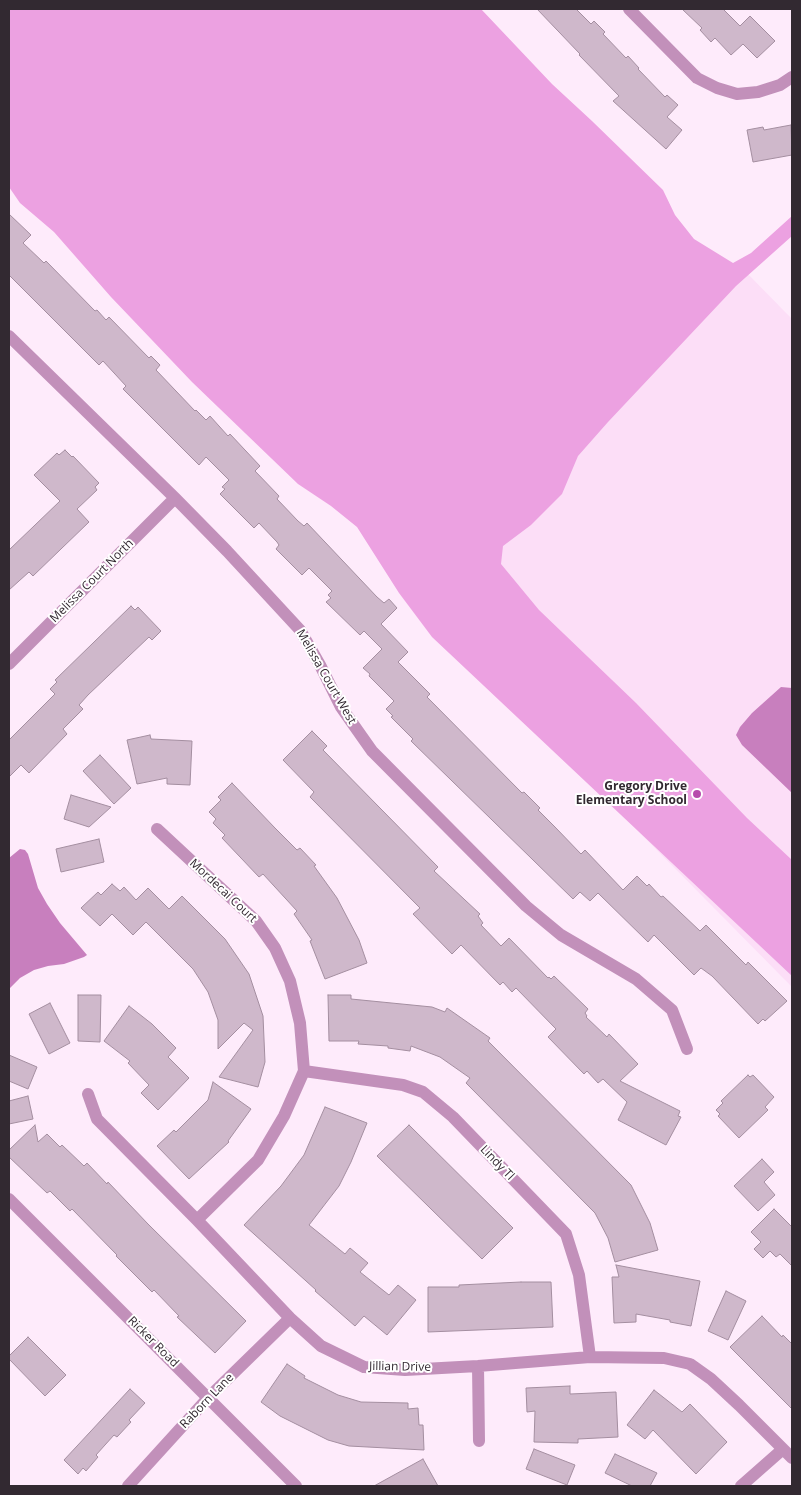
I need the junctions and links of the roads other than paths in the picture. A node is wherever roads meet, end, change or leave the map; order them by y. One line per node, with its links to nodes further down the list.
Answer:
1 (629, 9): 2 (street)
2 (792, 77)
3 (9, 336): 4 (street, Melissa Court West)
4 (175, 498): 5 (street, Melissa Court North); 7 (street, Melissa Court West)
5 (9, 664)
6 (157, 829): 8 (street, Mordecai Court)
7 (687, 1049)
8 (304, 1071): 11 (street, Mordecai Court); 13 (street, Lindy Tl)
9 (88, 1094): 11 (street, Jillian Drive)
10 (9, 1199): 15 (street, Ricker Road)
11 (197, 1220): 12 (street, Jillian Drive)
12 (290, 1318): 14 (street, Jillian Drive); 15 (street, Raborn Lane)
13 (590, 1357): 14 (street, Jillian Drive); 17 (street, Jillian Drive)
14 (478, 1366): 16 (street)
15 (208, 1398): 18 (street, Raborn Lane); 19 (street, Ricker Road)
16 (479, 1441)
17 (788, 1454): 20 (street)
18 (128, 1486)
19 (296, 1486)
20 (741, 1486)

